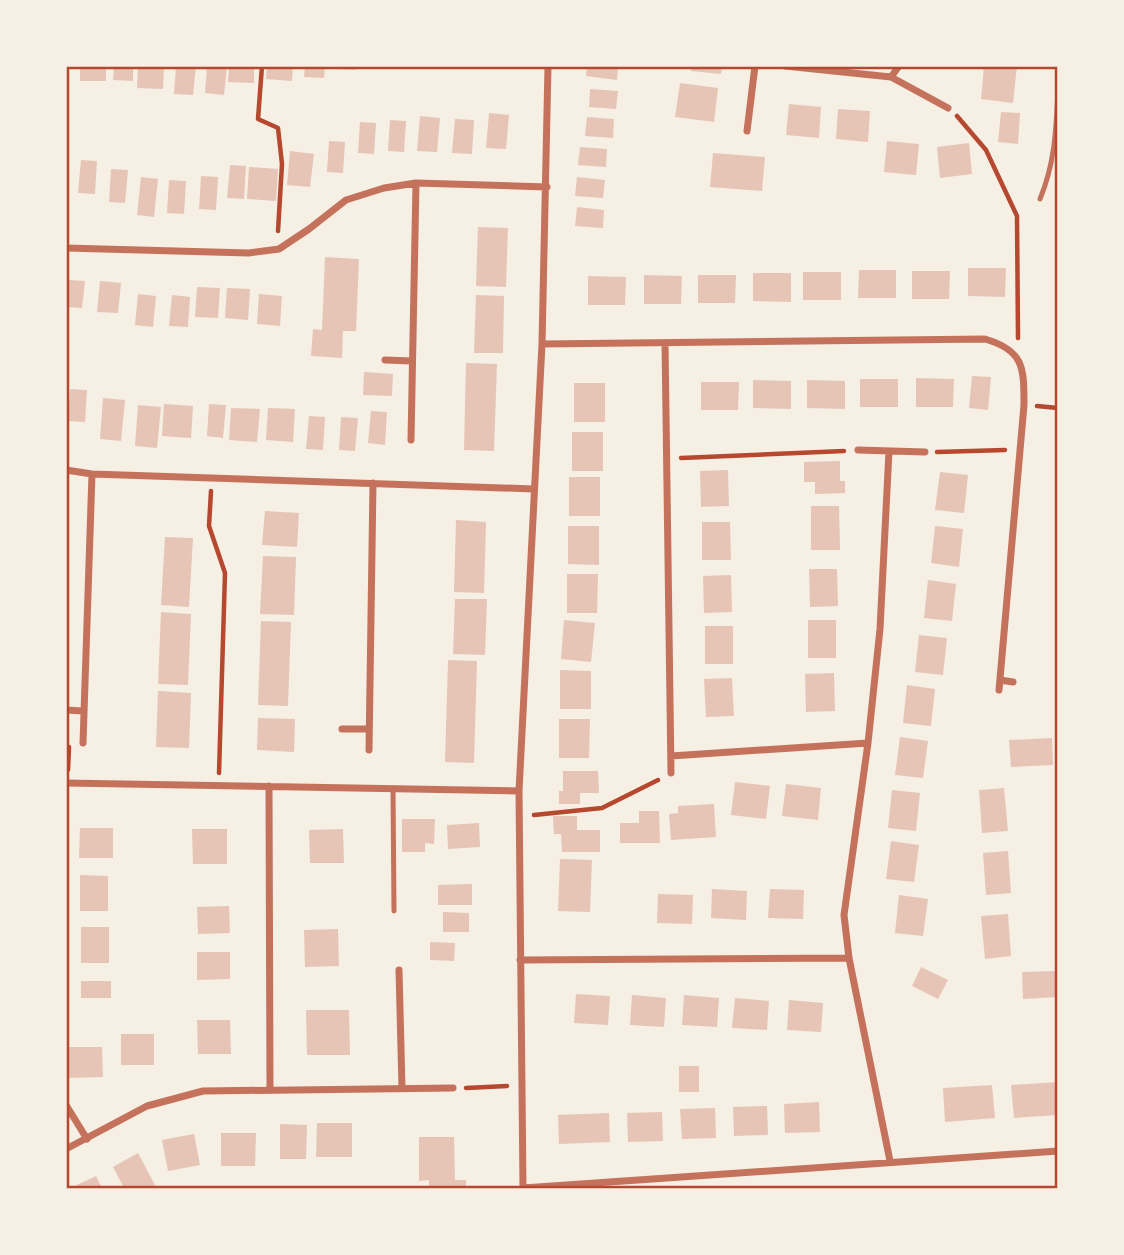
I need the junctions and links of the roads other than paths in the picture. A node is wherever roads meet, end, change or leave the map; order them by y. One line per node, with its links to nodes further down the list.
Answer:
1 (548, 66): 10 (street)
2 (755, 66): 8 (street)
3 (785, 66): 5 (street)
4 (899, 66): 5 (street)
5 (891, 77): 7 (street)
6 (1058, 90): 11 (lane)
7 (948, 108)
8 (747, 131)
9 (416, 183): 10 (street); 12 (street); 16 (street)
10 (547, 187): 14 (street)
11 (1040, 199)
12 (66, 248)
13 (665, 343): 14 (street); 25 (street); 35 (street)
14 (542, 344): 24 (street)
15 (385, 360): 16 (street)
16 (412, 361): 17 (street)
17 (411, 440)
18 (858, 450): 19 (street)
19 (889, 451): 20 (street); 33 (street)
20 (925, 452)
21 (66, 470): 22 (street)
22 (92, 474): 23 (street); 29 (street)
23 (373, 483): 24 (street); 31 (street)
24 (534, 489): 40 (street)
25 (1000, 681): 26 (street); 27 (street)
26 (1013, 682)
27 (999, 690)
28 (66, 710): 29 (street)
29 (83, 711): 32 (street)
30 (342, 729): 31 (street)
31 (369, 729): 34 (street)
32 (83, 743)
33 (868, 743): 35 (street); 42 (street)
34 (369, 750)
35 (671, 756): 36 (street)
36 (671, 774)
37 (67, 783): 38 (street)
38 (269, 786): 39 (street); 47 (street)
39 (393, 788): 40 (street); 41 (lane)
40 (519, 791): 43 (street)
41 (394, 911)
42 (849, 958): 43 (street); 52 (street)
43 (520, 960): 54 (street)
44 (398, 970): 45 (street)
45 (401, 1088): 46 (street); 47 (street)
46 (453, 1088)
47 (270, 1090): 49 (street)
48 (66, 1105): 49 (street)
49 (87, 1139): 50 (street)
50 (66, 1149)
51 (1058, 1151): 52 (street)
52 (890, 1161): 53 (street)
53 (648, 1185): 54 (street)
54 (523, 1188)

